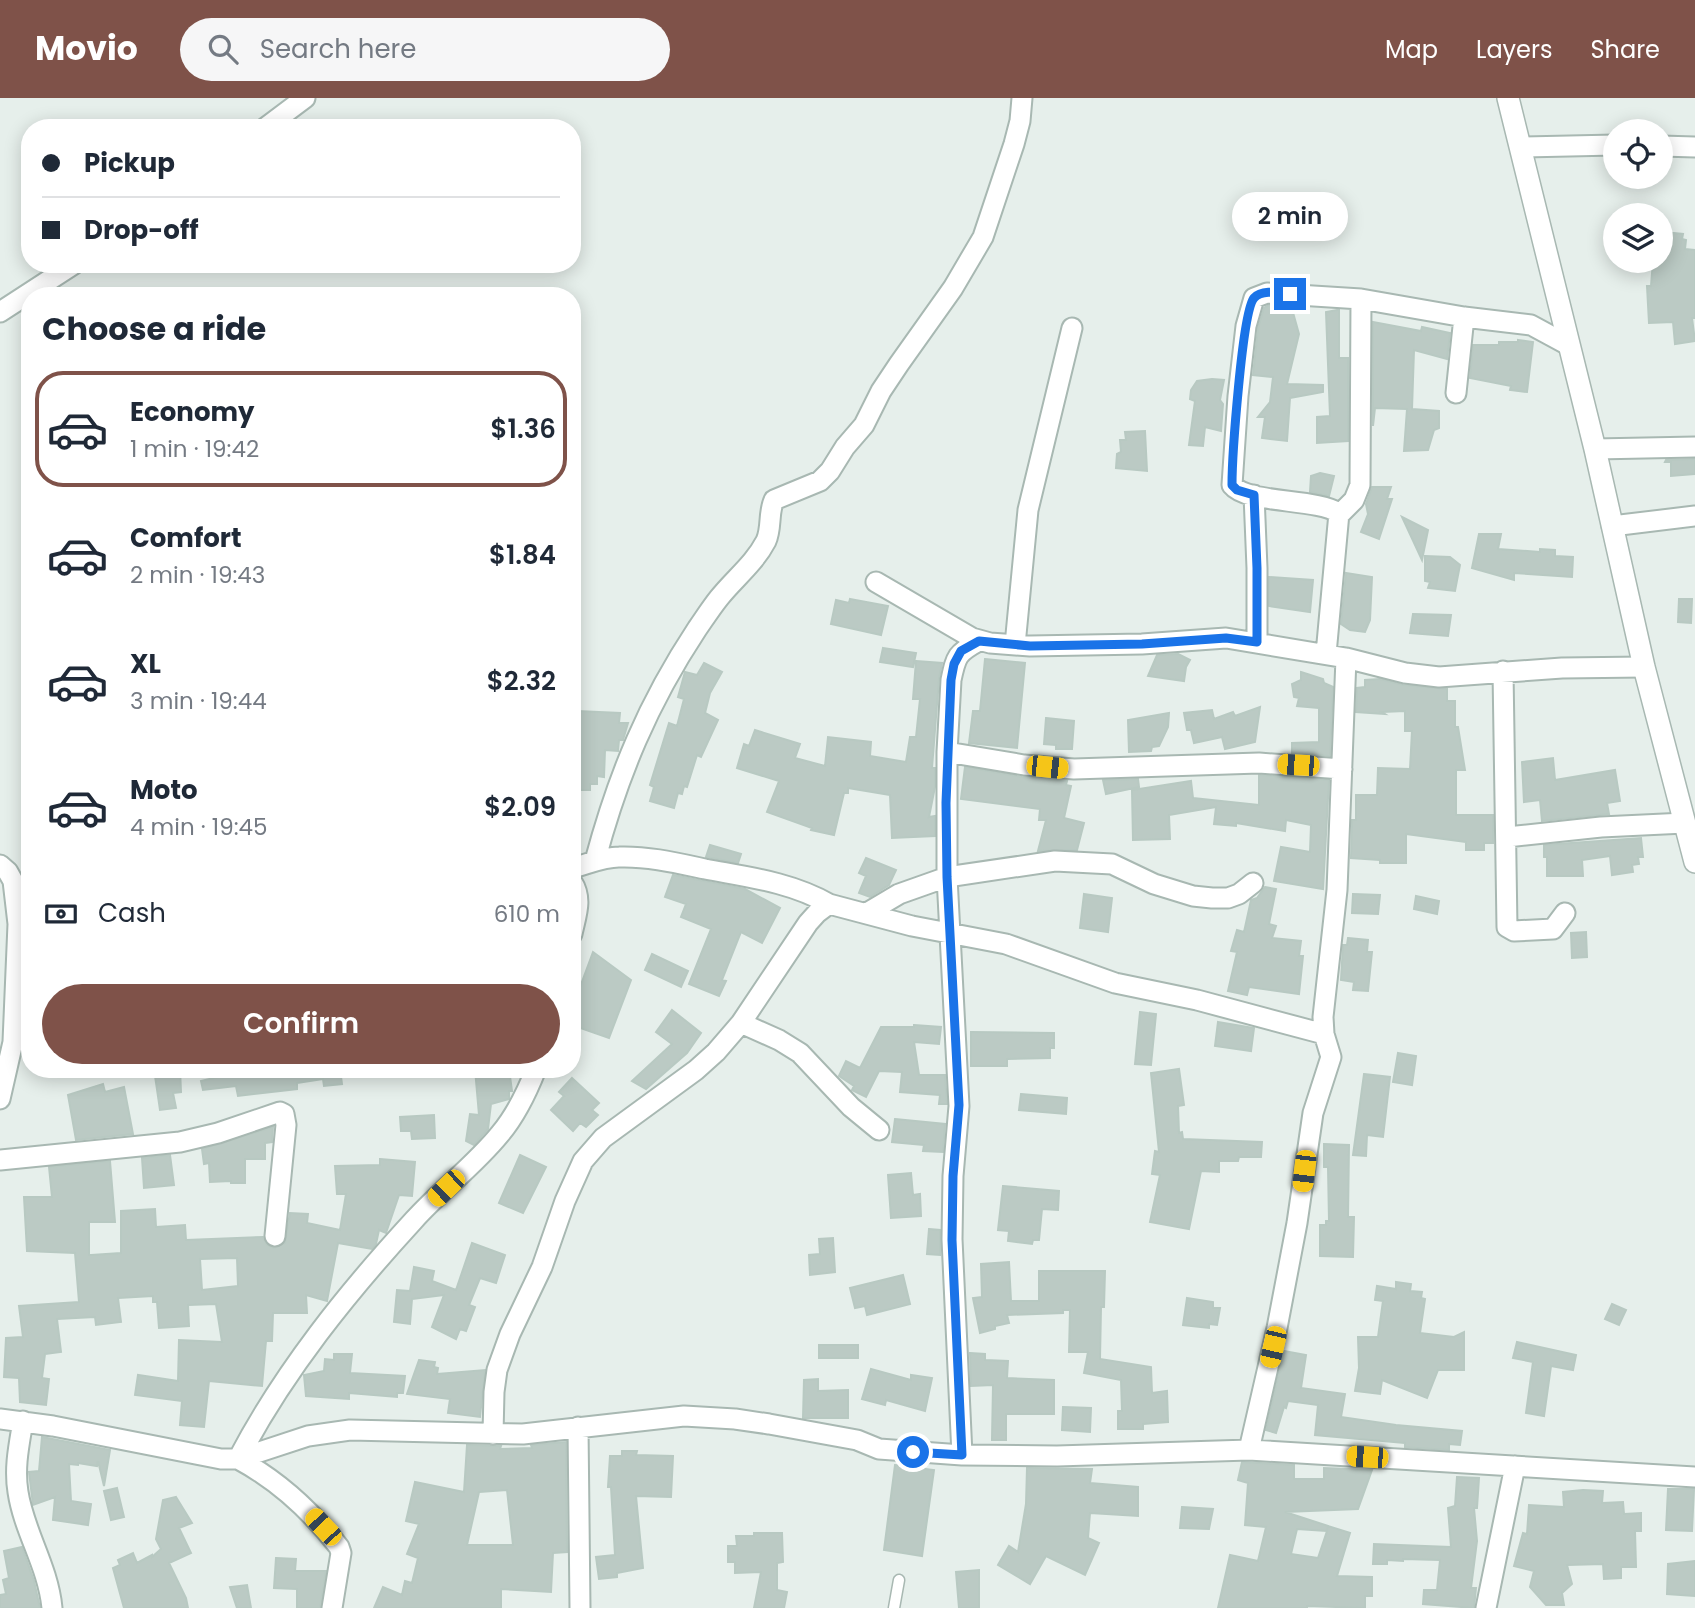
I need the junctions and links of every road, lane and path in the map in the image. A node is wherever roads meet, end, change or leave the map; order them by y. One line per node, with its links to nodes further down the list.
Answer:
1 (305, 98): 4 (street)
2 (1022, 98): 36 (street)
3 (1508, 98): 7 (street)
4 (277, 119)
5 (1603, 145): 7 (street)
6 (1673, 146): 8 (street)
7 (1521, 147): 16 (street)
8 (1695, 147)
9 (60, 273): 10 (street)
10 (39, 287)
11 (21, 298): 13 (street)
12 (1361, 299): 14 (street); 20 (street); 21 (street)
13 (0, 312)
14 (1464, 317): 16 (street); 17 (street)
15 (1072, 328): 27 (street)
16 (1568, 345): 19 (street)
17 (1456, 393)
18 (1695, 447): 19 (street)
19 (1595, 449): 23 (street)
20 (1254, 495): 21 (street); 26 (street)
21 (1339, 514): 28 (street)
22 (1695, 516): 23 (street)
23 (1612, 526): 30 (street)
24 (876, 582): 25 (street)
25 (979, 641): 27 (street); 32 (street)
26 (1257, 642): 27 (street); 28 (street)
27 (1015, 645)
28 (1326, 654): 29 (street)
29 (1346, 657): 31 (street); 33 (street)
30 (1644, 667): 31 (street); 34 (street)
31 (1503, 671): 35 (street)
32 (947, 752): 33 (street); 40 (street)
33 (1342, 769): 49 (street)
34 (1685, 823): 35 (street); 37 (street)
35 (1507, 837): 45 (street)
36 (594, 861): 39 (street); 42 (street)
37 (1695, 862)
38 (0, 865): 43 (street)
39 (581, 865)
40 (947, 877): 41 (street); 44 (street); 46 (street)
41 (1253, 883)
42 (829, 904): 44 (street); 48 (street)
43 (21, 912)
44 (867, 913): 46 (street)
45 (1565, 913)
46 (950, 935): 49 (street); 60 (street)
47 (21, 956): 51 (street)
48 (741, 1023): 52 (street); 58 (street)
49 (1324, 1034): 59 (street)
50 (532, 1078): 61 (street)
51 (0, 1099)
52 (879, 1130)
53 (0, 1160): 54 (street)
54 (275, 1236)
55 (0, 1419): 56 (street)
56 (23, 1421): 61 (street); 65 (street)
57 (578, 1427): 58 (street); 60 (street); 67 (street)
58 (493, 1434): 61 (street)
59 (1249, 1450): 60 (street); 62 (street)
60 (962, 1455)
61 (238, 1459): 66 (street)
62 (1515, 1466): 63 (street); 69 (street)
63 (1695, 1477)
64 (899, 1580): 68 (lane)
65 (52, 1608)
66 (332, 1608)
67 (580, 1608)
68 (894, 1608)
69 (1486, 1608)

